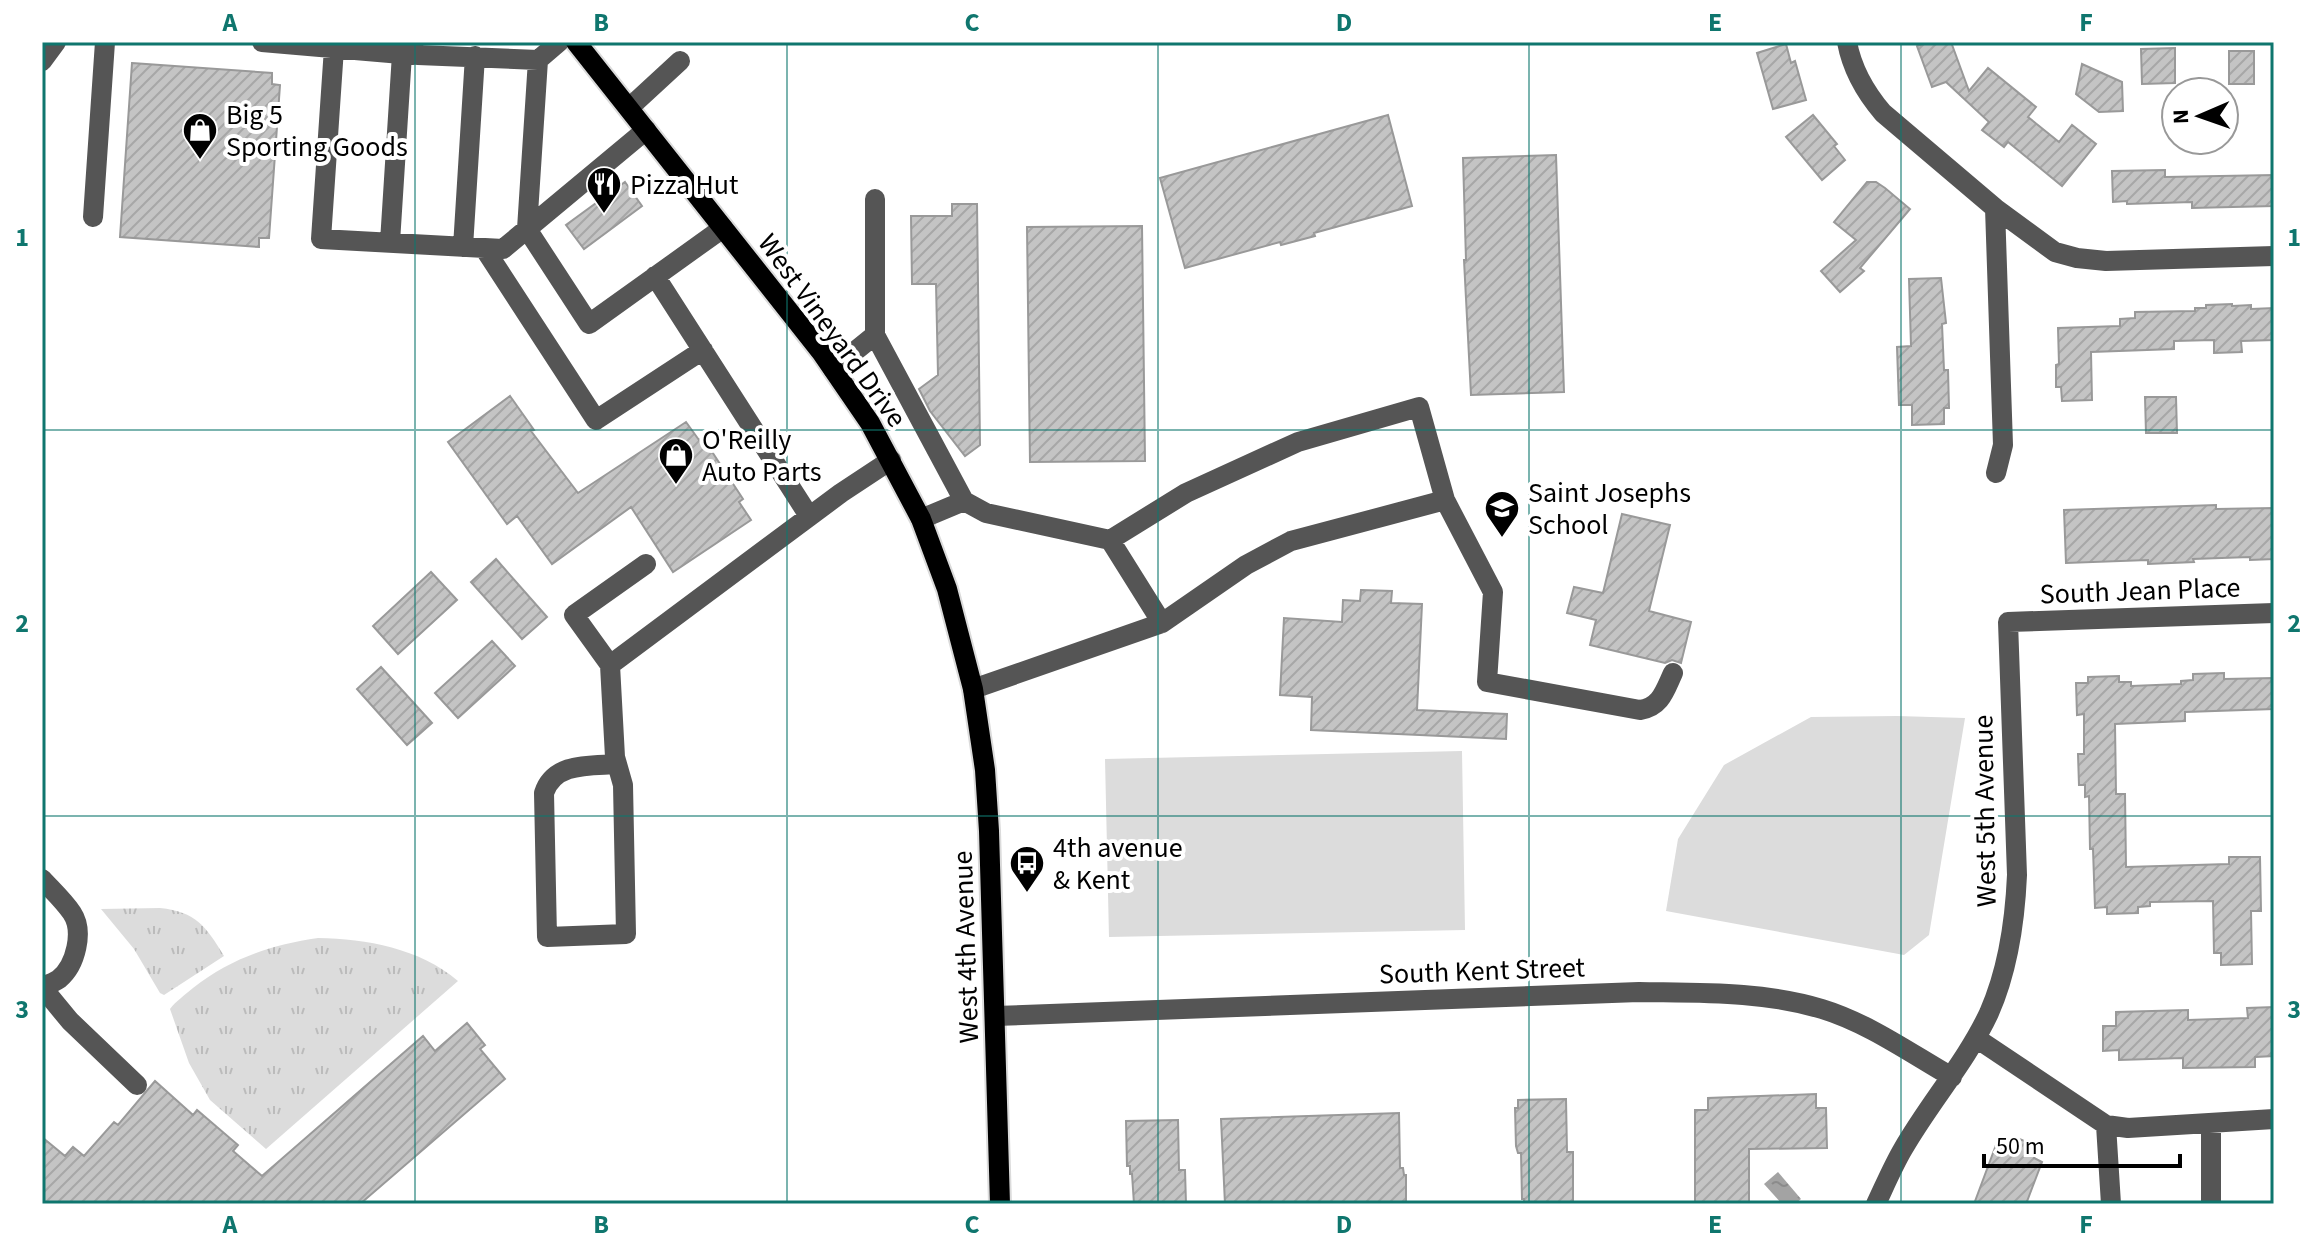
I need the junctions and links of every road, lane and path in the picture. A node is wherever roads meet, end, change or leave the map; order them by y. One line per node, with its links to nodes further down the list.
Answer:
1 (56, 42): 11 (street)
2 (105, 42): 17 (street)
3 (262, 42): 7 (street)
4 (559, 42): 10 (street)
5 (576, 42): 13 (main road, West Vineyard Drive)
6 (1847, 42): 16 (street)
7 (331, 45): 8 (street); 20 (street)
8 (409, 50): 9 (street); 20 (street)
9 (475, 56): 10 (street); 21 (street)
10 (538, 60): 19 (street)
11 (42, 61)
12 (680, 61): 13 (street)
13 (629, 108): 14 (main road, West Vineyard Drive)
14 (646, 130): 18 (main road, West Vineyard Drive); 19 (street)
15 (875, 199): 25 (street)
16 (1995, 208): 23 (street); 29 (street)
17 (93, 217)
18 (723, 228): 24 (street); 27 (main road, West Vineyard Drive)
19 (527, 229): 22 (street); 24 (street)
20 (390, 242): 21 (street)
21 (463, 247): 22 (street)
22 (484, 248): 26 (street)
23 (2274, 256)
24 (655, 276): 26 (street)
25 (875, 335): 27 (street); 31 (street)
26 (703, 350): 32 (street)
27 (833, 369): 28 (main road, West Vineyard Drive)
28 (891, 460): 32 (street); 33 (main road, West Vineyard Drive)
29 (1996, 473)
30 (1445, 500): 34 (street); 38 (street); 40 (street)
31 (964, 501): 33 (street); 34 (street)
32 (809, 516): 39 (street)
33 (921, 519): 41 (main road, West Vineyard Drive)
34 (1110, 540): 38 (street)
35 (646, 564): 39 (street)
36 (2274, 613): 37 (street, South Jean Place)
37 (2008, 622): 46 (street, West 5th Avenue)
38 (1162, 623): 41 (street)
39 (610, 665): 42 (street)
40 (1673, 673)
41 (973, 689): 45 (main road, West 4th Avenue)
42 (617, 764): 42 (street)
43 (42, 879): 44 (street)
44 (42, 987): 48 (street)
45 (995, 1016): 47 (street, South Kent Street); 52 (main road, West 4th Avenue)
46 (1976, 1038): 47 (street, West 5th Avenue); 51 (street)
47 (1952, 1077): 53 (street, West 5th Avenue)
48 (137, 1085)
49 (2274, 1119): 50 (street)
50 (2211, 1123): 51 (street); 55 (street)
51 (2106, 1125): 54 (street)
52 (1000, 1204)
53 (1876, 1204)
54 (2111, 1204)
55 (2211, 1204)

